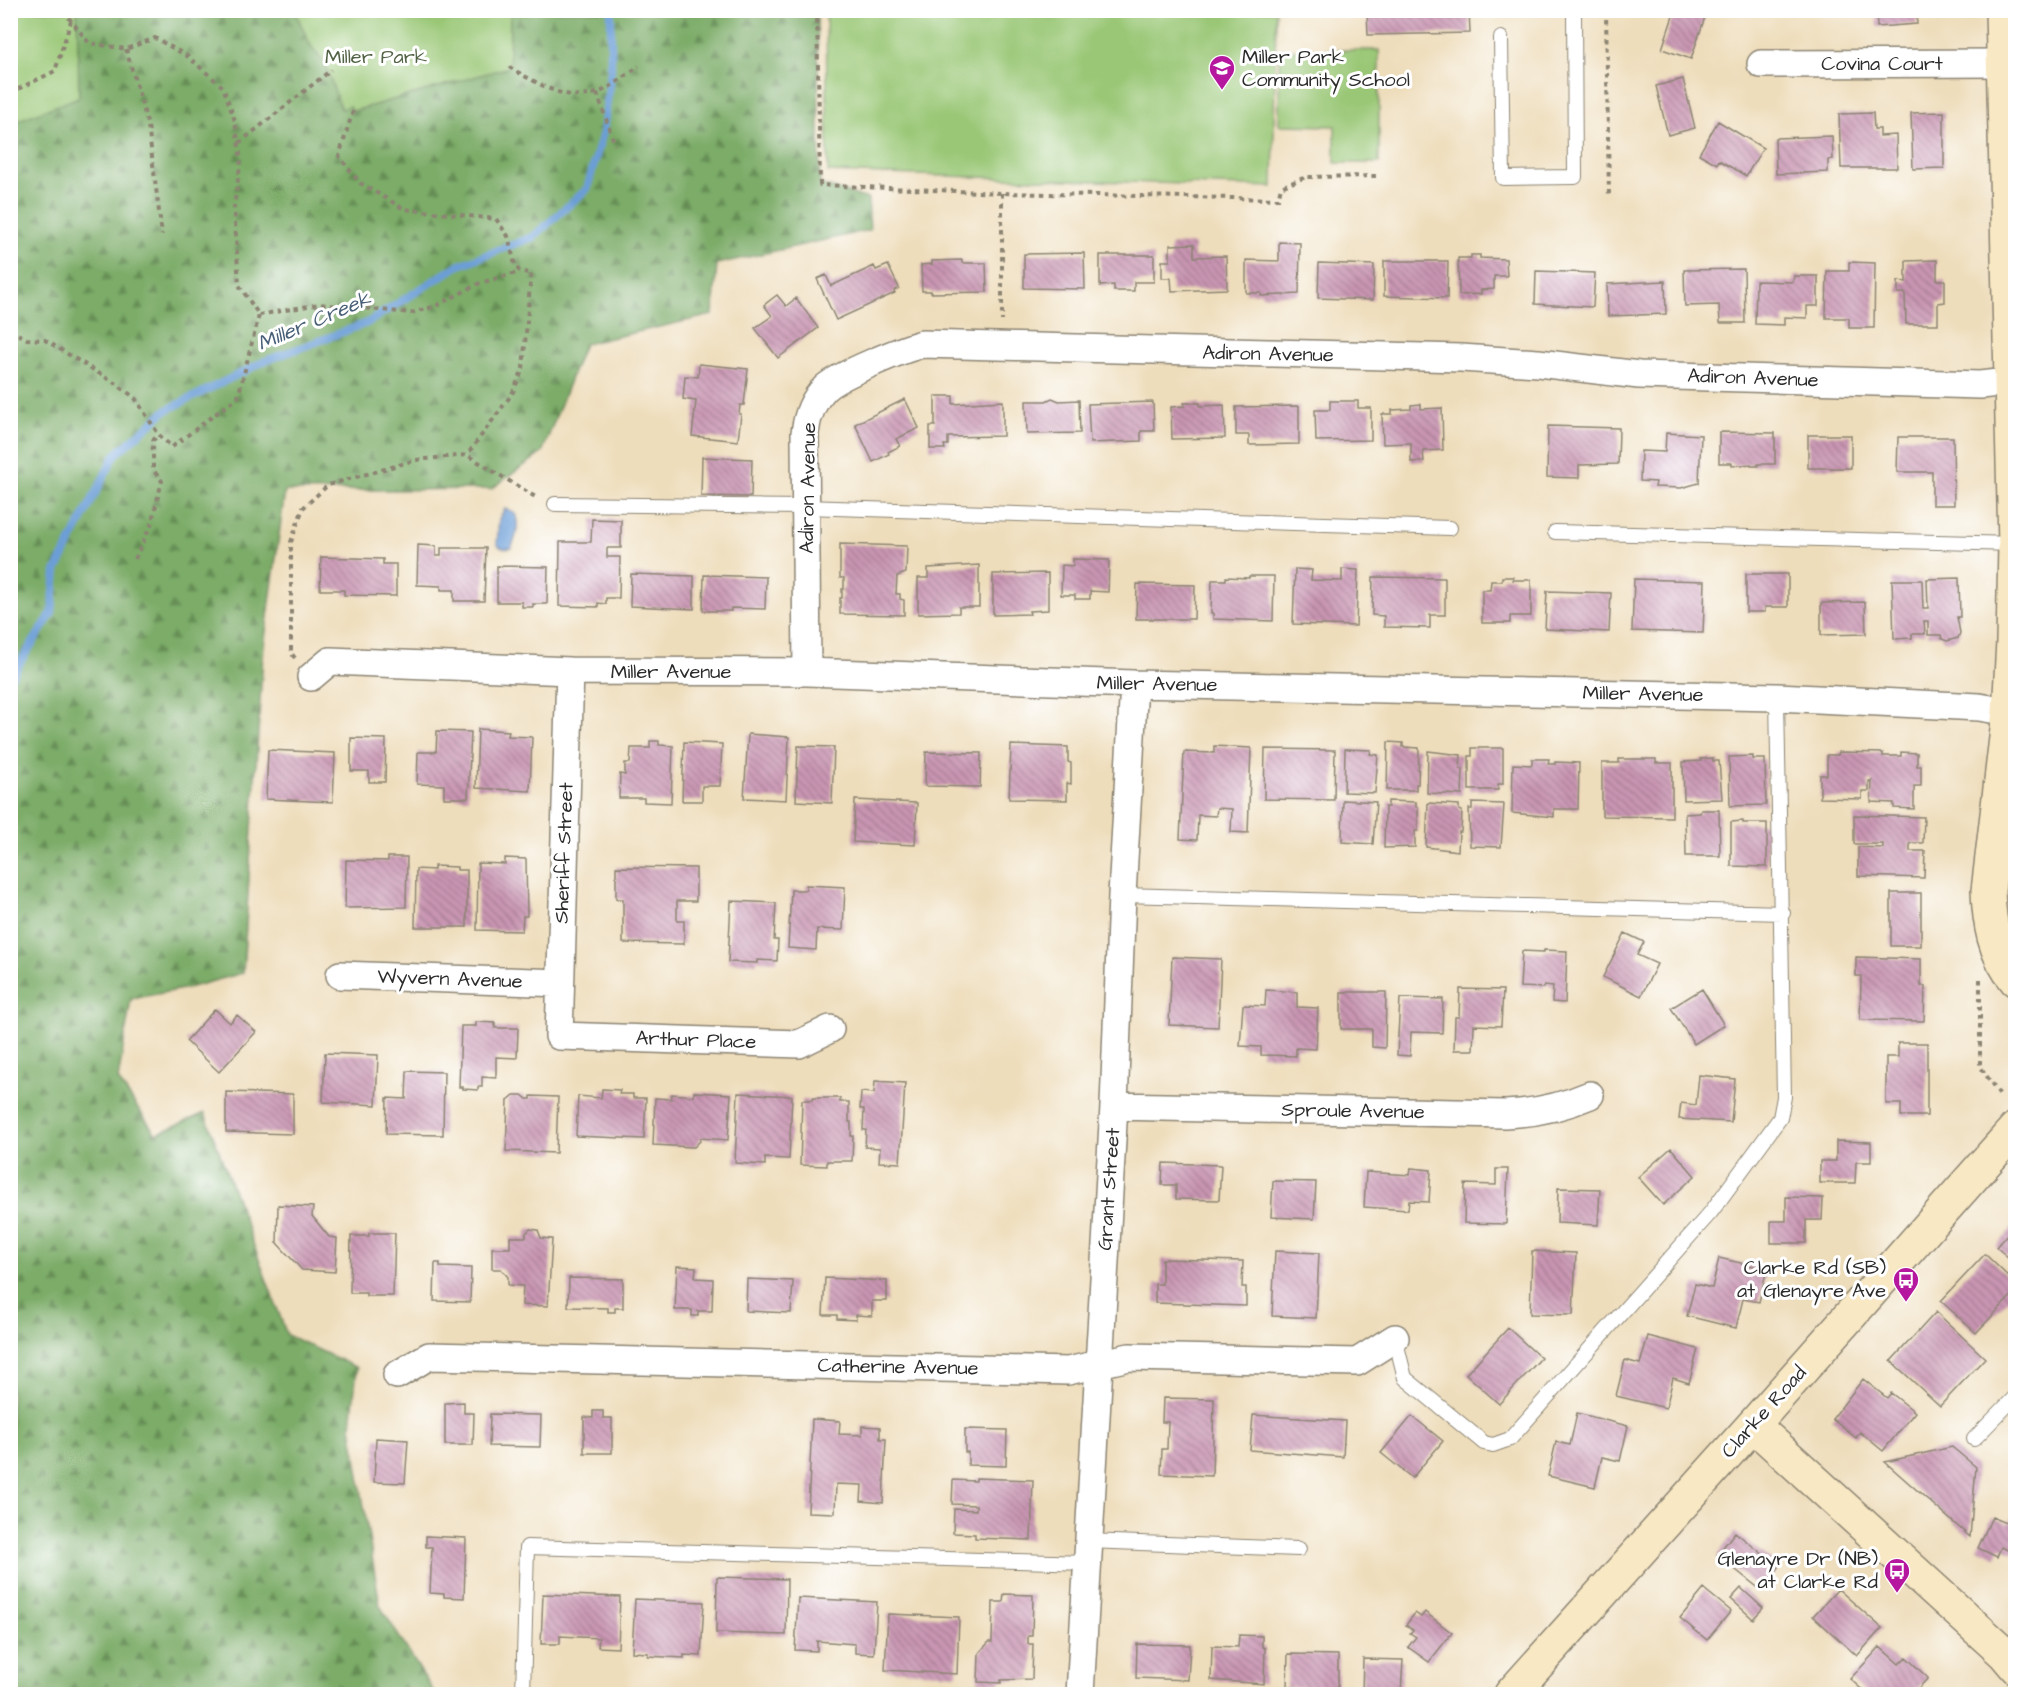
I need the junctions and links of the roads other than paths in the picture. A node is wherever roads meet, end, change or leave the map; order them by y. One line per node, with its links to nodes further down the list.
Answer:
1 (1574, 10): 3 (lane)
2 (2002, 10): 4 (street)
3 (1501, 38)
4 (2002, 63): 5 (street, Covina Court); 6 (street)
5 (1761, 64)
6 (2013, 382): 8 (street, Adiron Avenue); 11 (street)
7 (555, 504): 8 (lane)
8 (805, 507): 9 (lane); 13 (street, Adiron Avenue)
9 (1450, 528)
10 (1555, 532): 11 (lane)
11 (2015, 543): 17 (street)
12 (570, 671): 13 (street, Miller Avenue); 14 (street, Miller Avenue); 22 (street, Sheriff Street)
13 (807, 672): 15 (street, Miller Avenue)
14 (311, 677)
15 (1134, 684): 16 (street, Miller Avenue); 18 (street, Grant Street)
16 (1778, 697): 17 (street, Miller Avenue); 19 (lane)
17 (2009, 712): 21 (street)
18 (1122, 895): 19 (lane); 26 (street, Grant Street)
19 (1783, 913): 28 (lane)
20 (340, 975): 22 (street, Wyvern Avenue)
21 (2016, 980)
22 (560, 983): 24 (street, Sheriff Street)
23 (830, 1029): 24 (street, Arthur Place)
24 (559, 1035)
25 (1590, 1095): 26 (street, Sproule Avenue)
26 (1114, 1106): 29 (street, Grant Street)
27 (2016, 1128): 32 (street, Clarke Road)
28 (1395, 1338): 29 (street, Catherine Avenue)
29 (1098, 1364): 30 (street, Catherine Avenue); 35 (street, Grant Street)
30 (396, 1375)
31 (2016, 1396): 33 (lane)
32 (1753, 1425): 36 (street); 39 (street, Clarke Road)
33 (1974, 1439)
34 (1299, 1549): 35 (lane)
35 (1087, 1552): 37 (lane); 38 (street, Grant Street)
36 (2016, 1667)
37 (523, 1695)
38 (1080, 1695)
39 (1510, 1695)

